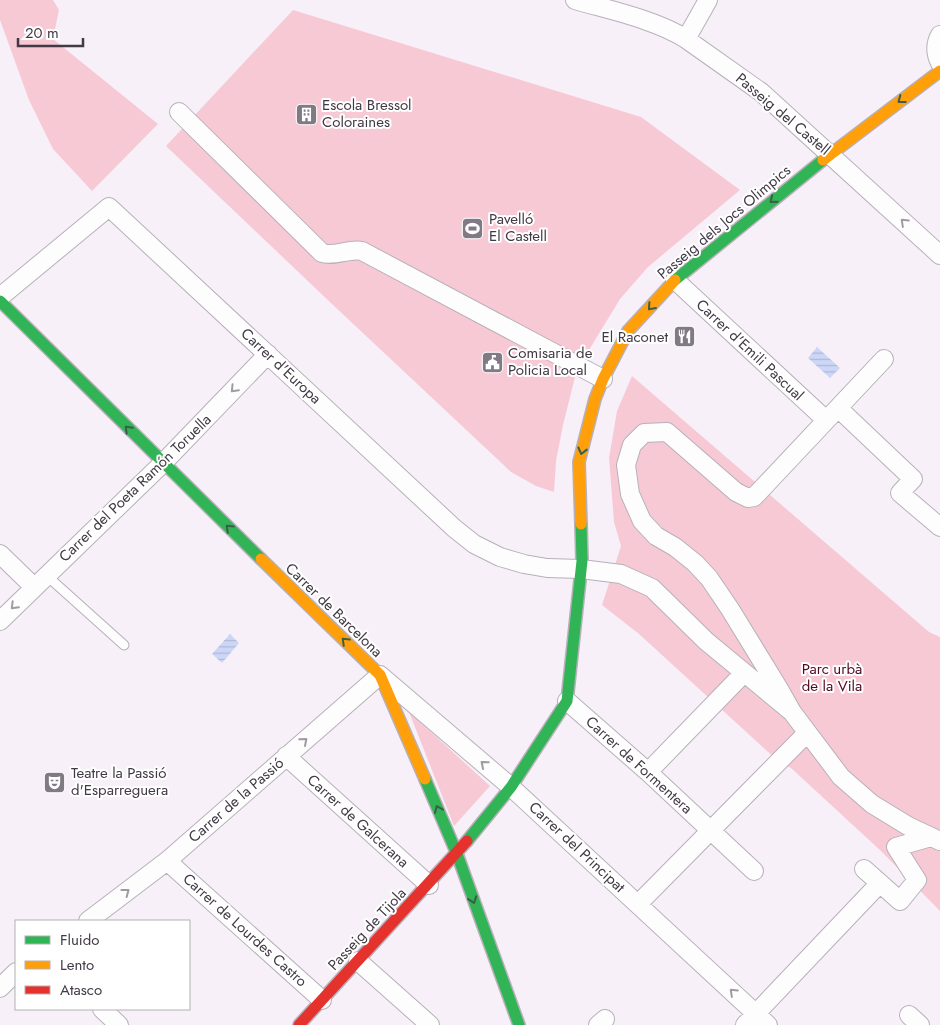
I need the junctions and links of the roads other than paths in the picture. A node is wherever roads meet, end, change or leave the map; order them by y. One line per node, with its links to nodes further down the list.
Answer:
1 (575, 0): 4 (street, Passeig del Castell)
2 (708, 0): 4 (street)
3 (940, 35): 5 (street)
4 (686, 38): 8 (street, Passeig del Castell)
5 (940, 63)
6 (940, 71): 8 (street, Passeig dels Jocs Olimpics, one-way to 8)
7 (179, 112): 15 (street)
8 (830, 155): 9 (street, Passeig del Castell, one-way to 8); 10 (street, Passeig dels Jocs Olimpics, one-way to 10)
9 (940, 255)
10 (675, 280): 15 (street, Passeig dels Jocs Olimpics, one-way to 15); 16 (street, Carrer d'Emili Pascual)
11 (0, 296): 13 (street, Carrer d'Europa)
12 (0, 301): 17 (street, Carrer de Barcelona, one-way to 12)
13 (268, 354): 17 (street, Carrer del Poeta Ramón Toruella, one-way to 17); 20 (street, Carrer d'Europa)
14 (884, 359): 16 (street)
15 (603, 379): 20 (street, Passeig dels Jocs Olimpics, one-way to 20)
16 (832, 414): 18 (street, Carrer d'Emili Pascual); 27 (street)
17 (163, 463): 21 (street, Carrer del Poeta Ramón Toruella); 25 (street, Carrer de Barcelona, one-way to 17)
18 (940, 527)
19 (0, 554): 21 (street)
20 (581, 569): 24 (street, Carrer d'Europa); 26 (street, Passeig dels Jocs Olimpics)
21 (40, 581): 22 (street, Carrer del Poeta Ramón Toruella, one-way to 22); 23 (lane)
22 (0, 621)
23 (124, 645)
24 (744, 673): 27 (street, Carrer d'Europa); 30 (street)
25 (380, 675): 29 (street, Carrer de la Passió, one-way to 25); 31 (street, Carrer del Principat, one-way to 25); 34 (street, Carrer de Barcelona, one-way to 25)
26 (568, 701): 30 (street, Carrer de Formentera); 31 (street, Passeig dels Jocs Olimpics)
27 (792, 712): 28 (street)
28 (807, 733): 32 (street); 33 (street)
29 (286, 756): 35 (street, Carrer de la Passió); 39 (street, Carrer de Galcerana)
30 (648, 772): 32 (street, Carrer de Formentera)
31 (511, 787): 34 (street, Passeig dels Jocs Olimpics); 40 (street, Carrer del Principat)
32 (711, 830): 37 (street, Carrer de Formentera); 40 (street)
33 (936, 839): 38 (street)
34 (457, 854): 39 (street, Passeig de Tijola); 51 (street, Carrer de Barcelona, one-way to 51)
35 (167, 861): 41 (street, Carrer de la Passió, one-way to 35); 45 (street, Carrer de Lourdes Castro)
36 (864, 869): 38 (street)
37 (754, 871)
38 (880, 883): 47 (street)
39 (429, 885): 42 (street, Passeig de Tijola)
40 (638, 904): 47 (street, Carrer del Principat, one-way to 40)
41 (89, 920)
42 (358, 961): 45 (street, Passeig de Tijola); 50 (street)
43 (15, 973): 44 (street)
44 (0, 988)
45 (322, 1000): 49 (street, Passeig de Tijola)
46 (103, 1010): 48 (street)
47 (757, 1021)
48 (119, 1025)
49 (299, 1025)
50 (430, 1025)
51 (519, 1025)

